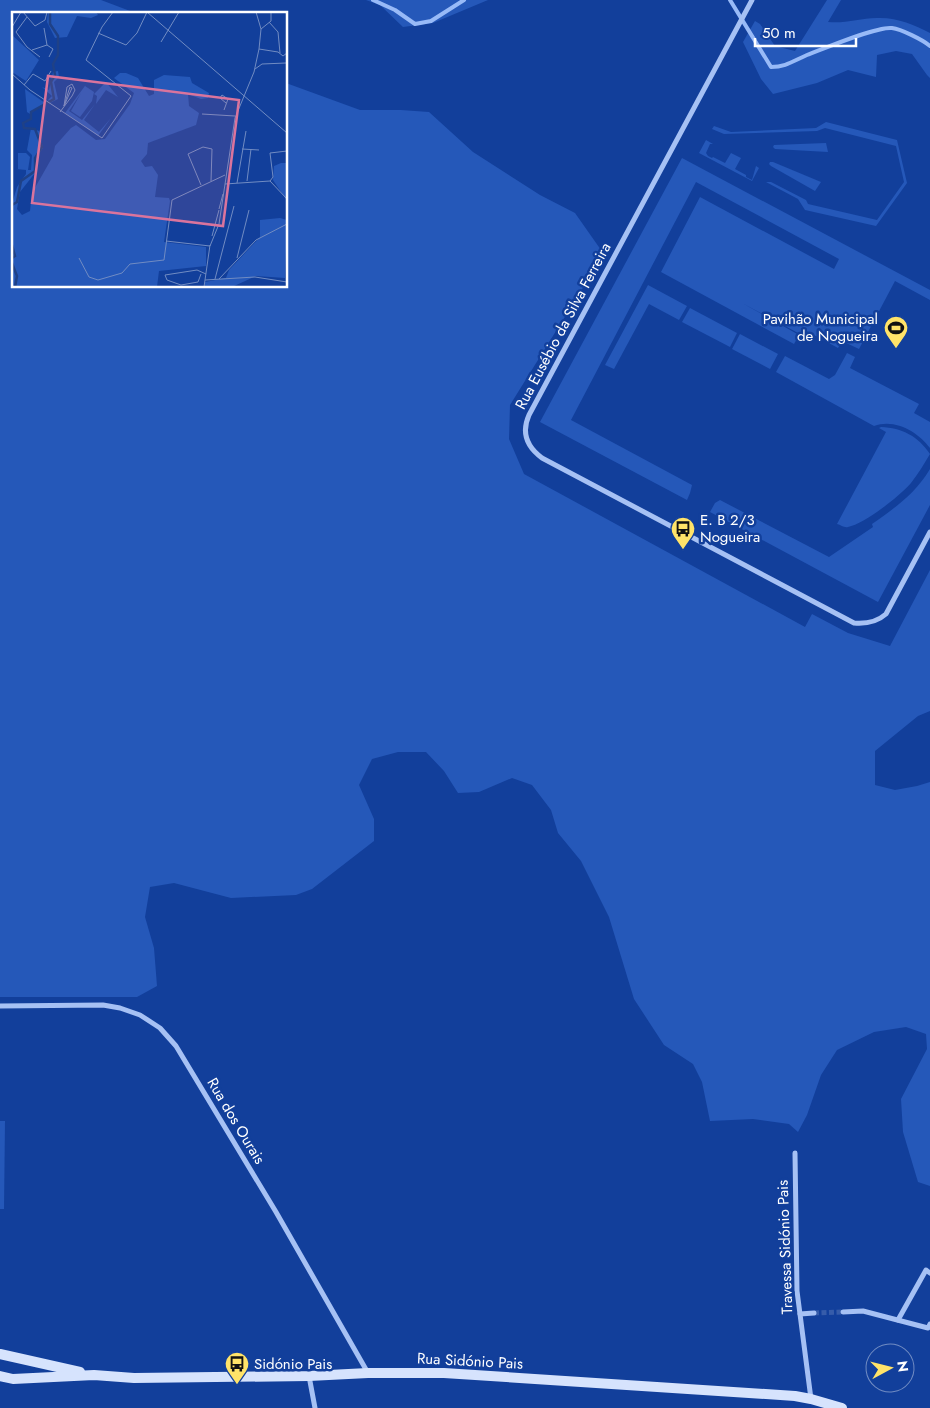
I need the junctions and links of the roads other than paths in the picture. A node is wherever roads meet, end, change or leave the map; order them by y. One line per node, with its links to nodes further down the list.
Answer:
1 (752, 0): 2 (street, Rua Eusébio da Silva Ferreira)
2 (930, 532)
3 (0, 1006): 12 (street, Rua dos Ourais)
4 (794, 1154): 8 (street, Travessa Sidónio Pais)
5 (930, 1273): 9 (street)
6 (843, 1312): 9 (street)
7 (814, 1313): 8 (street)
8 (800, 1314): 16 (street, Travessa Sidónio Pais)
9 (898, 1320): 10 (street)
10 (930, 1324)
11 (0, 1354): 13 (main road)
12 (368, 1373): 15 (main road, Rua Sidónio Pais); 16 (main road, Rua Sidónio Pais)
13 (94, 1375): 14 (main road); 15 (main road, Rua Sidónio Pais)
14 (0, 1376)
15 (309, 1376): 17 (street)
16 (811, 1399): 18 (main road, Rua Sidónio Pais)
17 (315, 1408)
18 (842, 1408)

